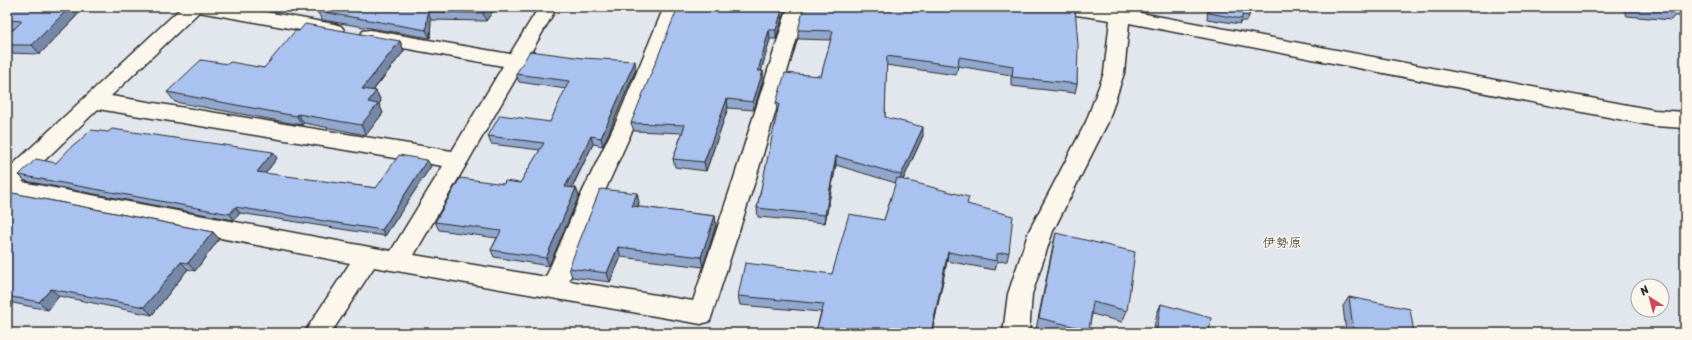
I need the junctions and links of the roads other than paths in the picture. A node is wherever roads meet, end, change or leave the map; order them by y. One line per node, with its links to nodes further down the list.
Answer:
1 (193, 7): 9 (street)
2 (204, 7): 8 (street)
3 (548, 7): 8 (street)
4 (673, 7): 16 (street)
5 (798, 7): 16 (street)
6 (1063, 7): 7 (street)
7 (1120, 11): 10 (street); 18 (street)
8 (515, 62): 11 (street)
9 (94, 101): 11 (street); 12 (street)
10 (1685, 120)
11 (458, 160): 15 (street)
12 (7, 183)
13 (7, 188): 14 (street)
14 (368, 256): 15 (street); 17 (street)
15 (397, 262): 16 (street)
16 (554, 288)
17 (317, 333)
18 (1016, 333)

